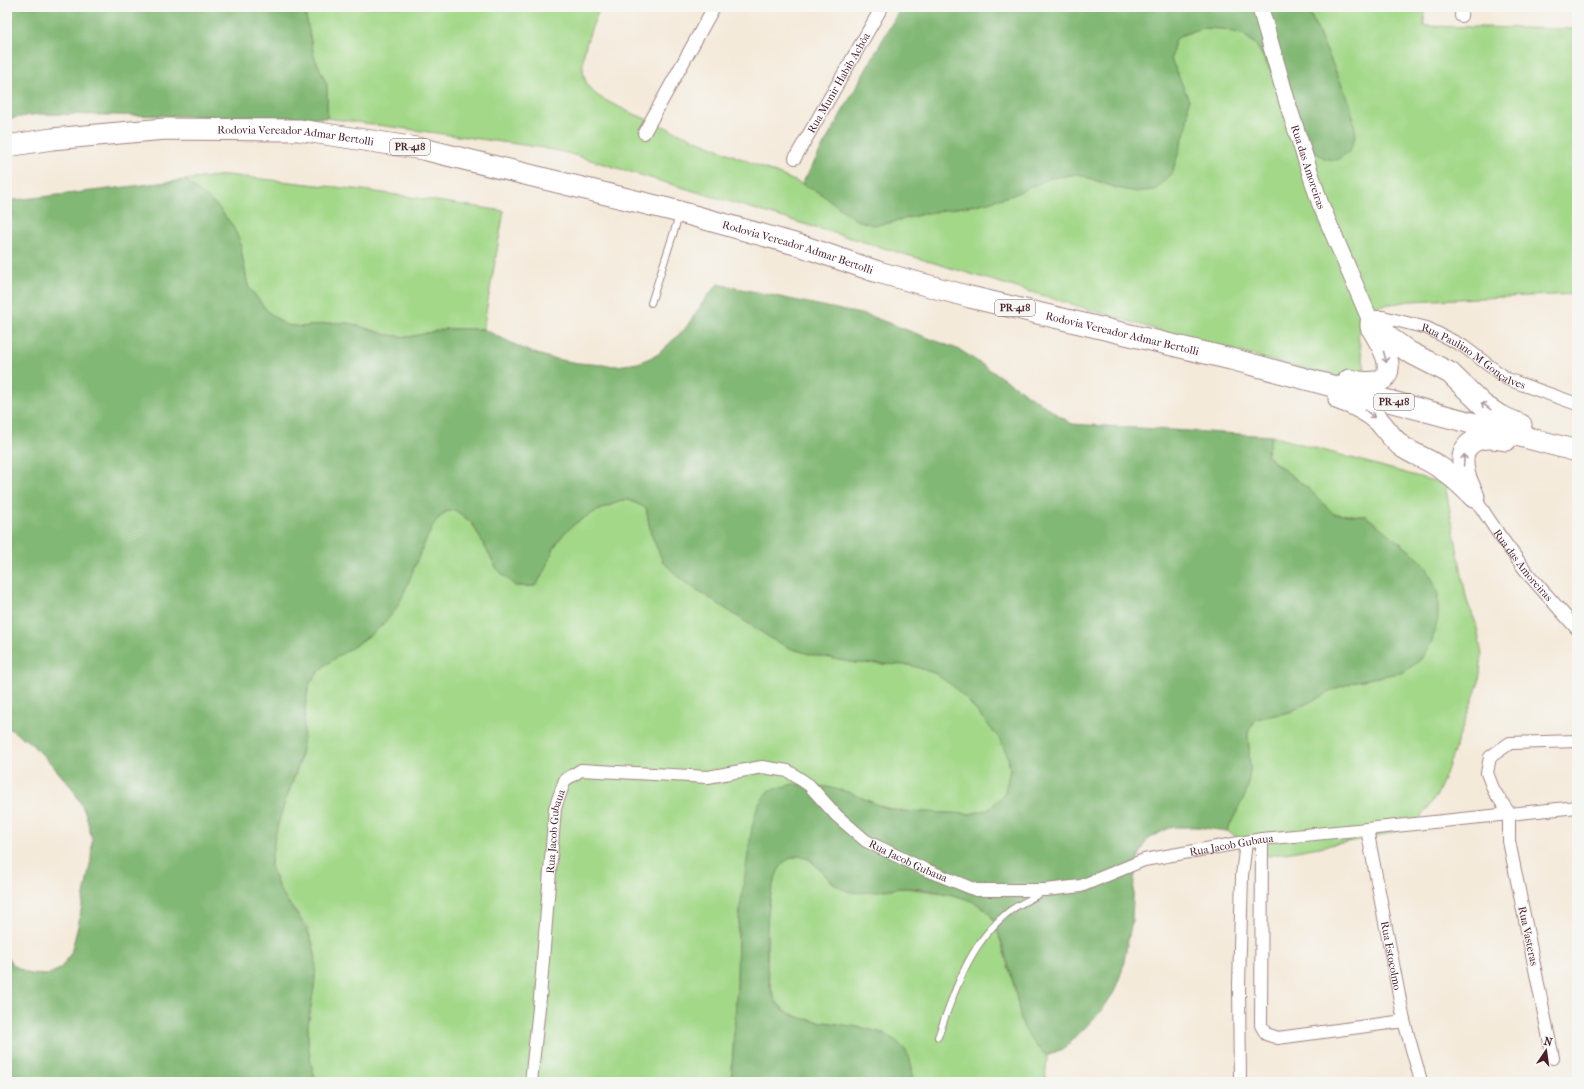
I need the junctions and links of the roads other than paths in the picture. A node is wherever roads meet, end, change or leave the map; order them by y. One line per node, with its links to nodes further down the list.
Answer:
1 (714, 7): 4 (street)
2 (882, 7): 6 (street, Rua Munir Habib Achôa)
3 (1260, 7): 9 (street, Rua das Amoreiras)
4 (644, 133)
5 (7, 146): 7 (highway, Rodovia Vereador Admar Bertolli / PR-418)
6 (795, 158)
7 (680, 212): 8 (lane); 10 (highway, Rodovia Vereador Admar Bertolli / PR-418)
8 (651, 303)
9 (1370, 319): 10 (highway, one-way to 10); 11 (street, Rua Paulino M Gonçalves); 12 (highway, one-way to 9)
10 (1231, 360): 12 (highway, Rodovia Vereador Admar Bertolli / PR-418); 14 (highway, one-way to 14)
11 (1577, 404)
12 (1556, 444): 13 (highway, Rodovia Vereador Admar Bertolli / PR-418); 14 (highway, one-way to 12)
13 (1577, 450)
14 (1474, 497): 15 (street, Rua das Amoreiras)
15 (1577, 629)
16 (1577, 741): 18 (street)
17 (1577, 807): 18 (street, Rua Jacob Gubaua)
18 (1509, 814): 19 (street, Rua Jacob Gubaua); 25 (street, Rua Vasteras)
19 (1367, 829): 20 (street, Rua Jacob Gubaua); 23 (street, Rua Estocolmo)
20 (1262, 839): 21 (street, Rua Jacob Gubaua); 23 (street)
21 (1246, 842): 22 (street, Rua Jacob Gubaua); 28 (street)
22 (1046, 890): 24 (lane); 27 (street, Rua Jacob Gubaua)
23 (1404, 1021): 26 (street, Rua Estocolmo)
24 (938, 1037)
25 (1553, 1058)
26 (1421, 1081)
27 (531, 1082)
28 (1240, 1082)

